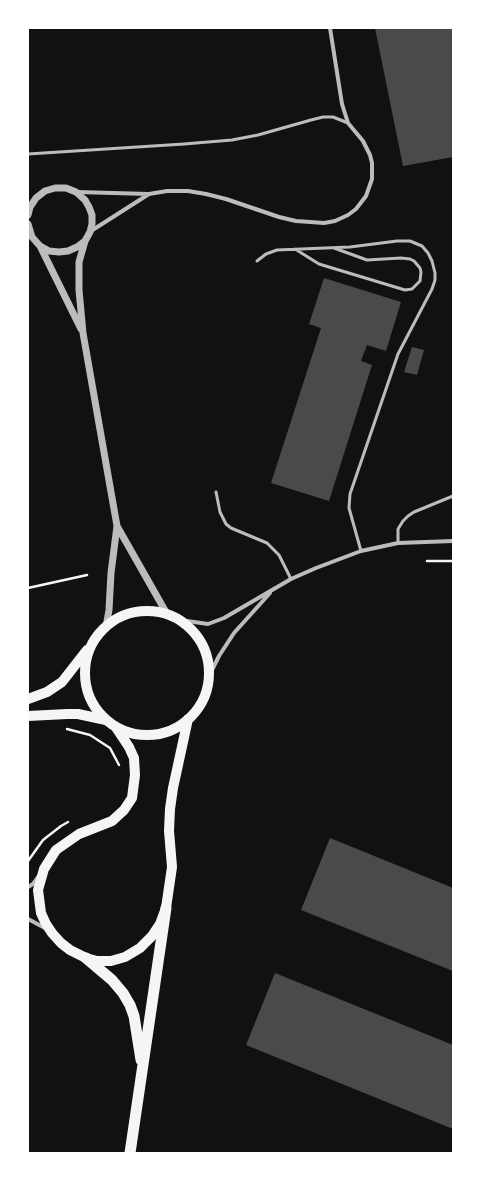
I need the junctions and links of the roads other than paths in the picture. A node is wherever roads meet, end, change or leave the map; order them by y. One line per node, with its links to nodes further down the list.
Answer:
1 (330, 28): 2 (street)
2 (348, 123): 3 (lane); 5 (street)
3 (28, 154)
4 (76, 192): 5 (street); 6 (street); 10 (street)
5 (149, 194): 10 (street)
6 (36, 198): 7 (street); 8 (street)
7 (28, 199)
8 (28, 215)
9 (28, 224): 11 (street)
10 (90, 232): 12 (street)
11 (30, 236): 13 (street)
12 (84, 241): 13 (street); 17 (street)
13 (40, 246): 17 (street)
14 (332, 247): 15 (lane); 15 (lane); 23 (lane)
15 (294, 249): 16 (lane)
16 (257, 261)
17 (82, 333): 20 (street)
18 (216, 492): 24 (lane)
19 (453, 496): 22 (lane)
20 (117, 526): 26 (street); 28 (street)
21 (453, 541): 22 (street)
22 (398, 543): 23 (street)
23 (361, 551): 24 (street)
24 (291, 579): 25 (street)
25 (273, 590): 27 (street); 30 (street)
26 (166, 614): 27 (main road); 28 (main road)
27 (180, 620): 30 (main road)
28 (106, 627): 29 (main road)
29 (94, 640): 31 (main road); 34 (main road)
30 (209, 676): 33 (main road)
31 (28, 699)
32 (28, 716): 34 (main road)
33 (188, 719): 34 (main road); 37 (main road)
34 (110, 723): 35 (main road)
35 (44, 869): 36 (street); 39 (main road)
36 (28, 887)
37 (166, 908): 40 (main road); 41 (highway)
38 (28, 919): 39 (street)
39 (52, 933): 40 (main road)
40 (86, 958): 41 (highway)
41 (143, 1070): 42 (highway)
42 (130, 1153)

